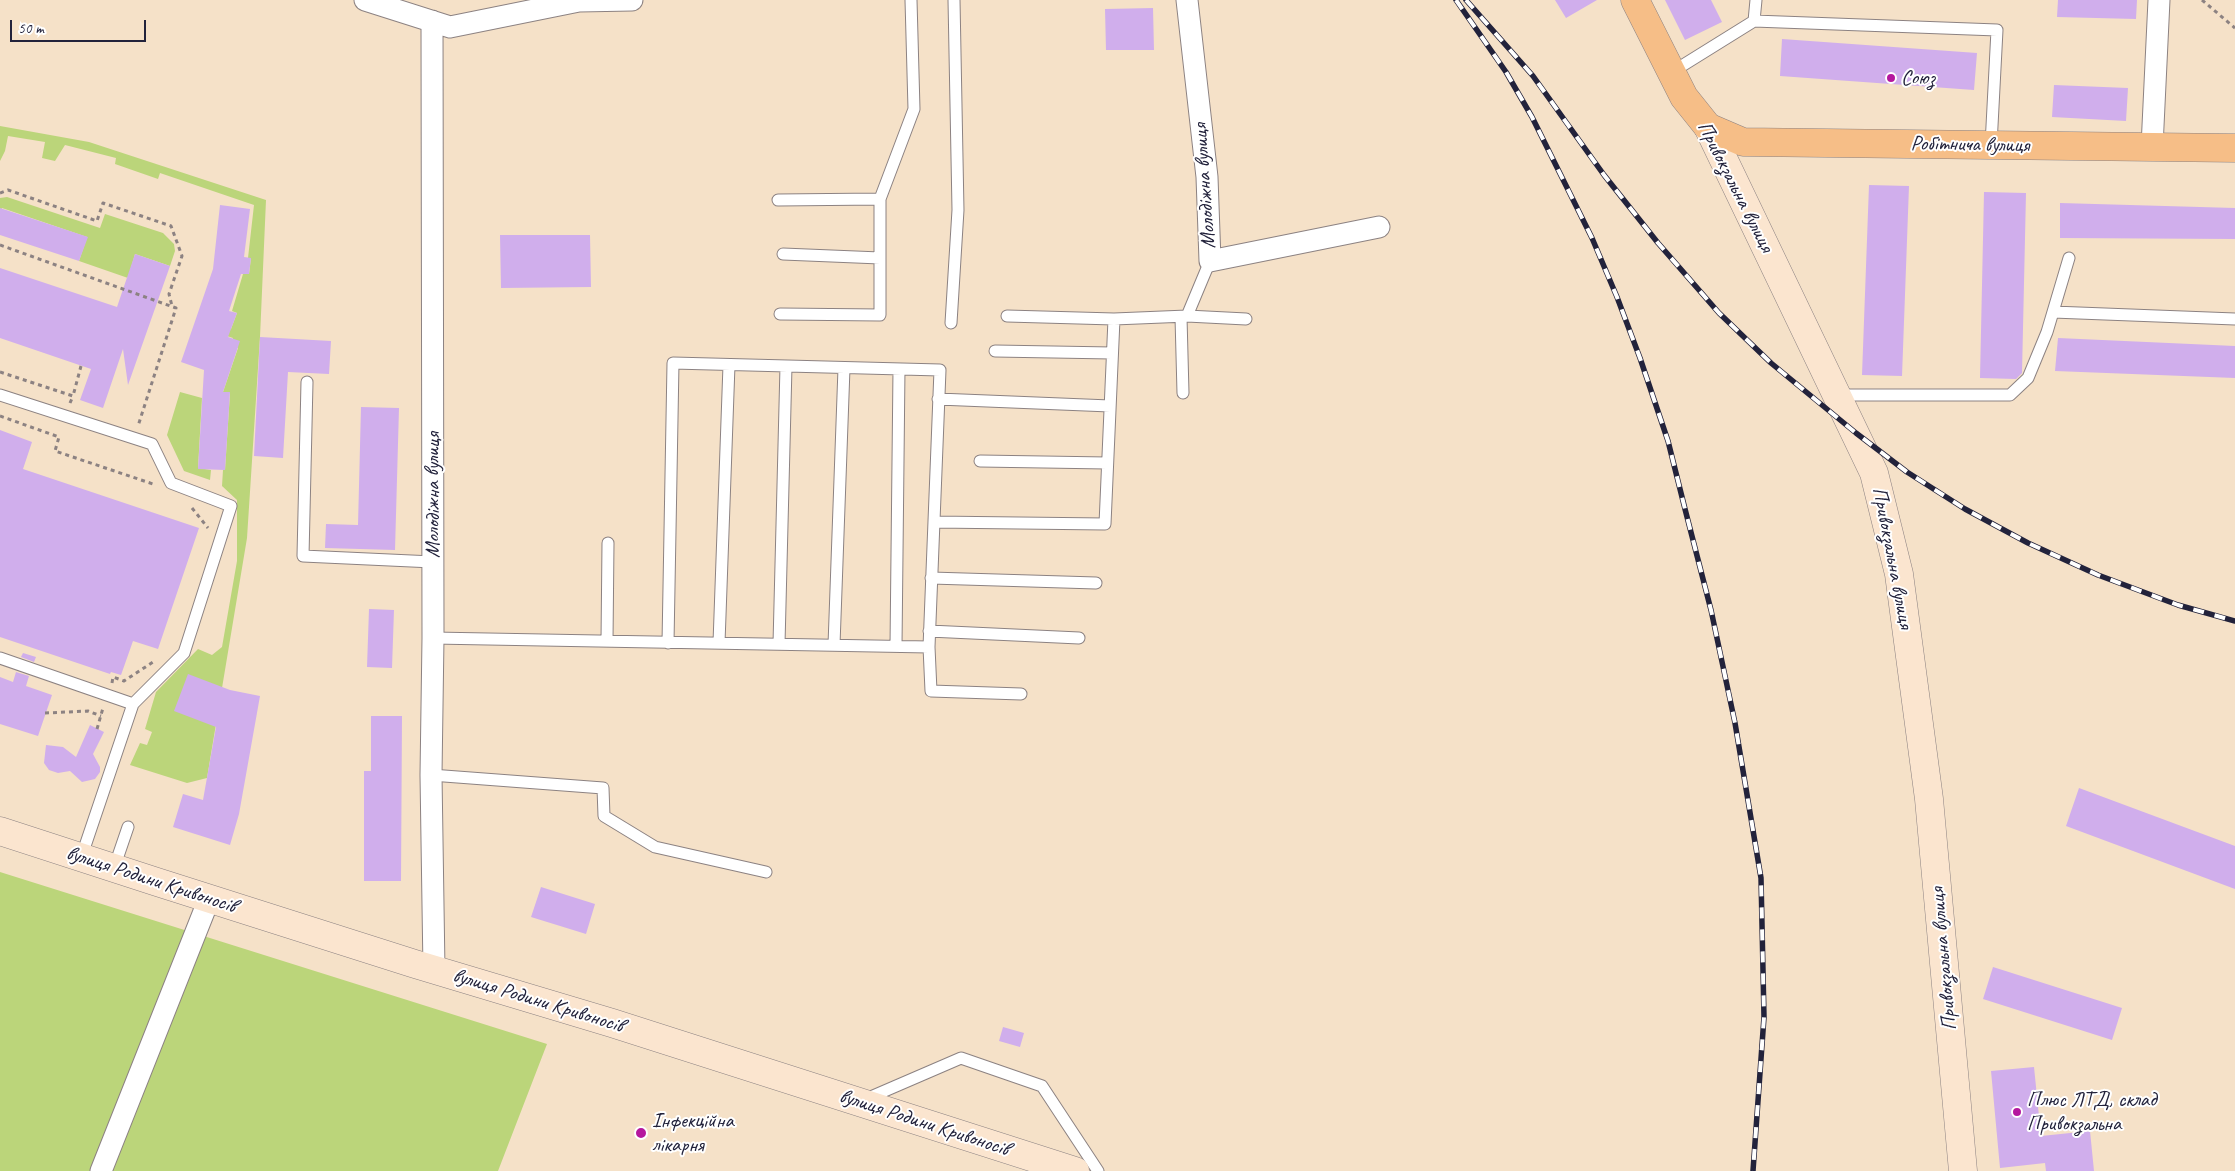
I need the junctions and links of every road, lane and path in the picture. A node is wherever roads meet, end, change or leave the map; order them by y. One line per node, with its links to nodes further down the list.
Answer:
1 (365, 0): 11 (street)
2 (632, 0): 10 (street)
3 (911, 0): 20 (lane)
4 (954, 0): 36 (lane)
5 (1187, 0): 27 (street, Молодіжна вулиця)
6 (1635, 0): 14 (main road, Привокзальна вулиця)
7 (1756, 0): 12 (lane)
8 (2159, 0): 17 (street)
9 (2202, 0): 13 (path)
10 (545, 4): 11 (street)
11 (432, 21): 62 (street, Молодіжна вулиця)
12 (1754, 21): 14 (lane); 16 (lane)
13 (2235, 28)
14 (1672, 72): 15 (main road, Привокзальна вулиця)
15 (1708, 127): 16 (main road, Робітнича вулиця); 48 (main road, Привокзальна вулиця)
16 (1991, 145): 17 (main road, Робітнича вулиця)
17 (2152, 147): 18 (main road, Робітнича вулиця)
18 (2235, 148)
19 (0, 193): 28 (path)
20 (880, 198): 21 (lane); 25 (lane)
21 (778, 200)
22 (1379, 227): 27 (street, Молодіжна вулиця)
23 (0, 245): 28 (path)
24 (783, 254): 25 (lane)
25 (880, 258): 30 (lane)
26 (2069, 258): 29 (lane)
27 (1210, 261): 32 (lane)
28 (173, 307): 54 (path)
29 (2053, 312): 35 (lane); 48 (lane)
30 (780, 314)
31 (1007, 316): 33 (lane)
32 (1184, 317): 33 (lane); 34 (lane); 46 (lane)
33 (1114, 319): 38 (lane)
34 (1246, 319)
35 (2235, 319)
36 (951, 323)
37 (995, 351): 38 (lane)
38 (1112, 353): 52 (lane)
39 (729, 365): 41 (lane); 69 (lane); 70 (lane)
40 (82, 366): 49 (path)
41 (786, 366): 42 (lane); 71 (lane)
42 (844, 368): 43 (lane); 72 (lane)
43 (899, 369): 50 (lane); 73 (lane)
44 (0, 372): 49 (path)
45 (307, 382): 62 (lane)
46 (1183, 393)
47 (0, 394): 79 (lane)
48 (1838, 395): 95 (main road, Привокзальна вулиця)
49 (73, 396): 51 (path)
50 (938, 399): 52 (lane); 59 (lane)
51 (70, 403)
52 (1110, 406): 56 (lane)
53 (0, 416): 57 (path)
54 (138, 427)
55 (980, 461): 56 (lane)
56 (1107, 463): 59 (lane)
57 (162, 487)
58 (191, 507): 60 (path)
59 (934, 522): 63 (lane)
60 (205, 536)
61 (608, 543): 68 (lane)
62 (434, 562): 66 (street, Молодіжна вулиця)
63 (931, 578): 64 (lane); 65 (lane)
64 (1096, 583)
65 (929, 631): 67 (lane); 74 (lane)
66 (433, 638): 68 (lane); 83 (street, Молодіжна вулиця)
67 (1079, 638)
68 (608, 641): 69 (lane)
69 (668, 642): 70 (lane)
70 (719, 643): 71 (lane)
71 (779, 644): 72 (lane)
72 (834, 645): 73 (lane)
73 (896, 646): 74 (lane)
74 (929, 647): 77 (lane)
75 (160, 657): 78 (path)
76 (0, 658): 78 (lane)
77 (1021, 694)
78 (107, 695): 79 (lane); 81 (path)
79 (134, 704): 86 (lane)
80 (46, 713): 81 (path)
81 (101, 716): 82 (path)
82 (97, 728)
83 (431, 775): 88 (lane); 90 (street, Молодіжна вулиця)
84 (128, 827): 87 (lane)
85 (0, 831): 86 (main road, вулиця Родини Кривоносів)
86 (81, 858): 87 (main road, вулиця Родини Кривоносів)
87 (114, 868): 89 (main road, вулиця Родини Кривоносів)
88 (766, 872)
89 (209, 899): 90 (main road, вулиця Родини Кривоносів); 92 (street)
90 (434, 970): 91 (main road, вулиця Родини Кривоносів)
91 (860, 1102): 93 (main road, вулиця Родини Кривоносів); 94 (lane)
92 (101, 1171)
93 (1075, 1171)
94 (1098, 1171)
95 (1963, 1171)

